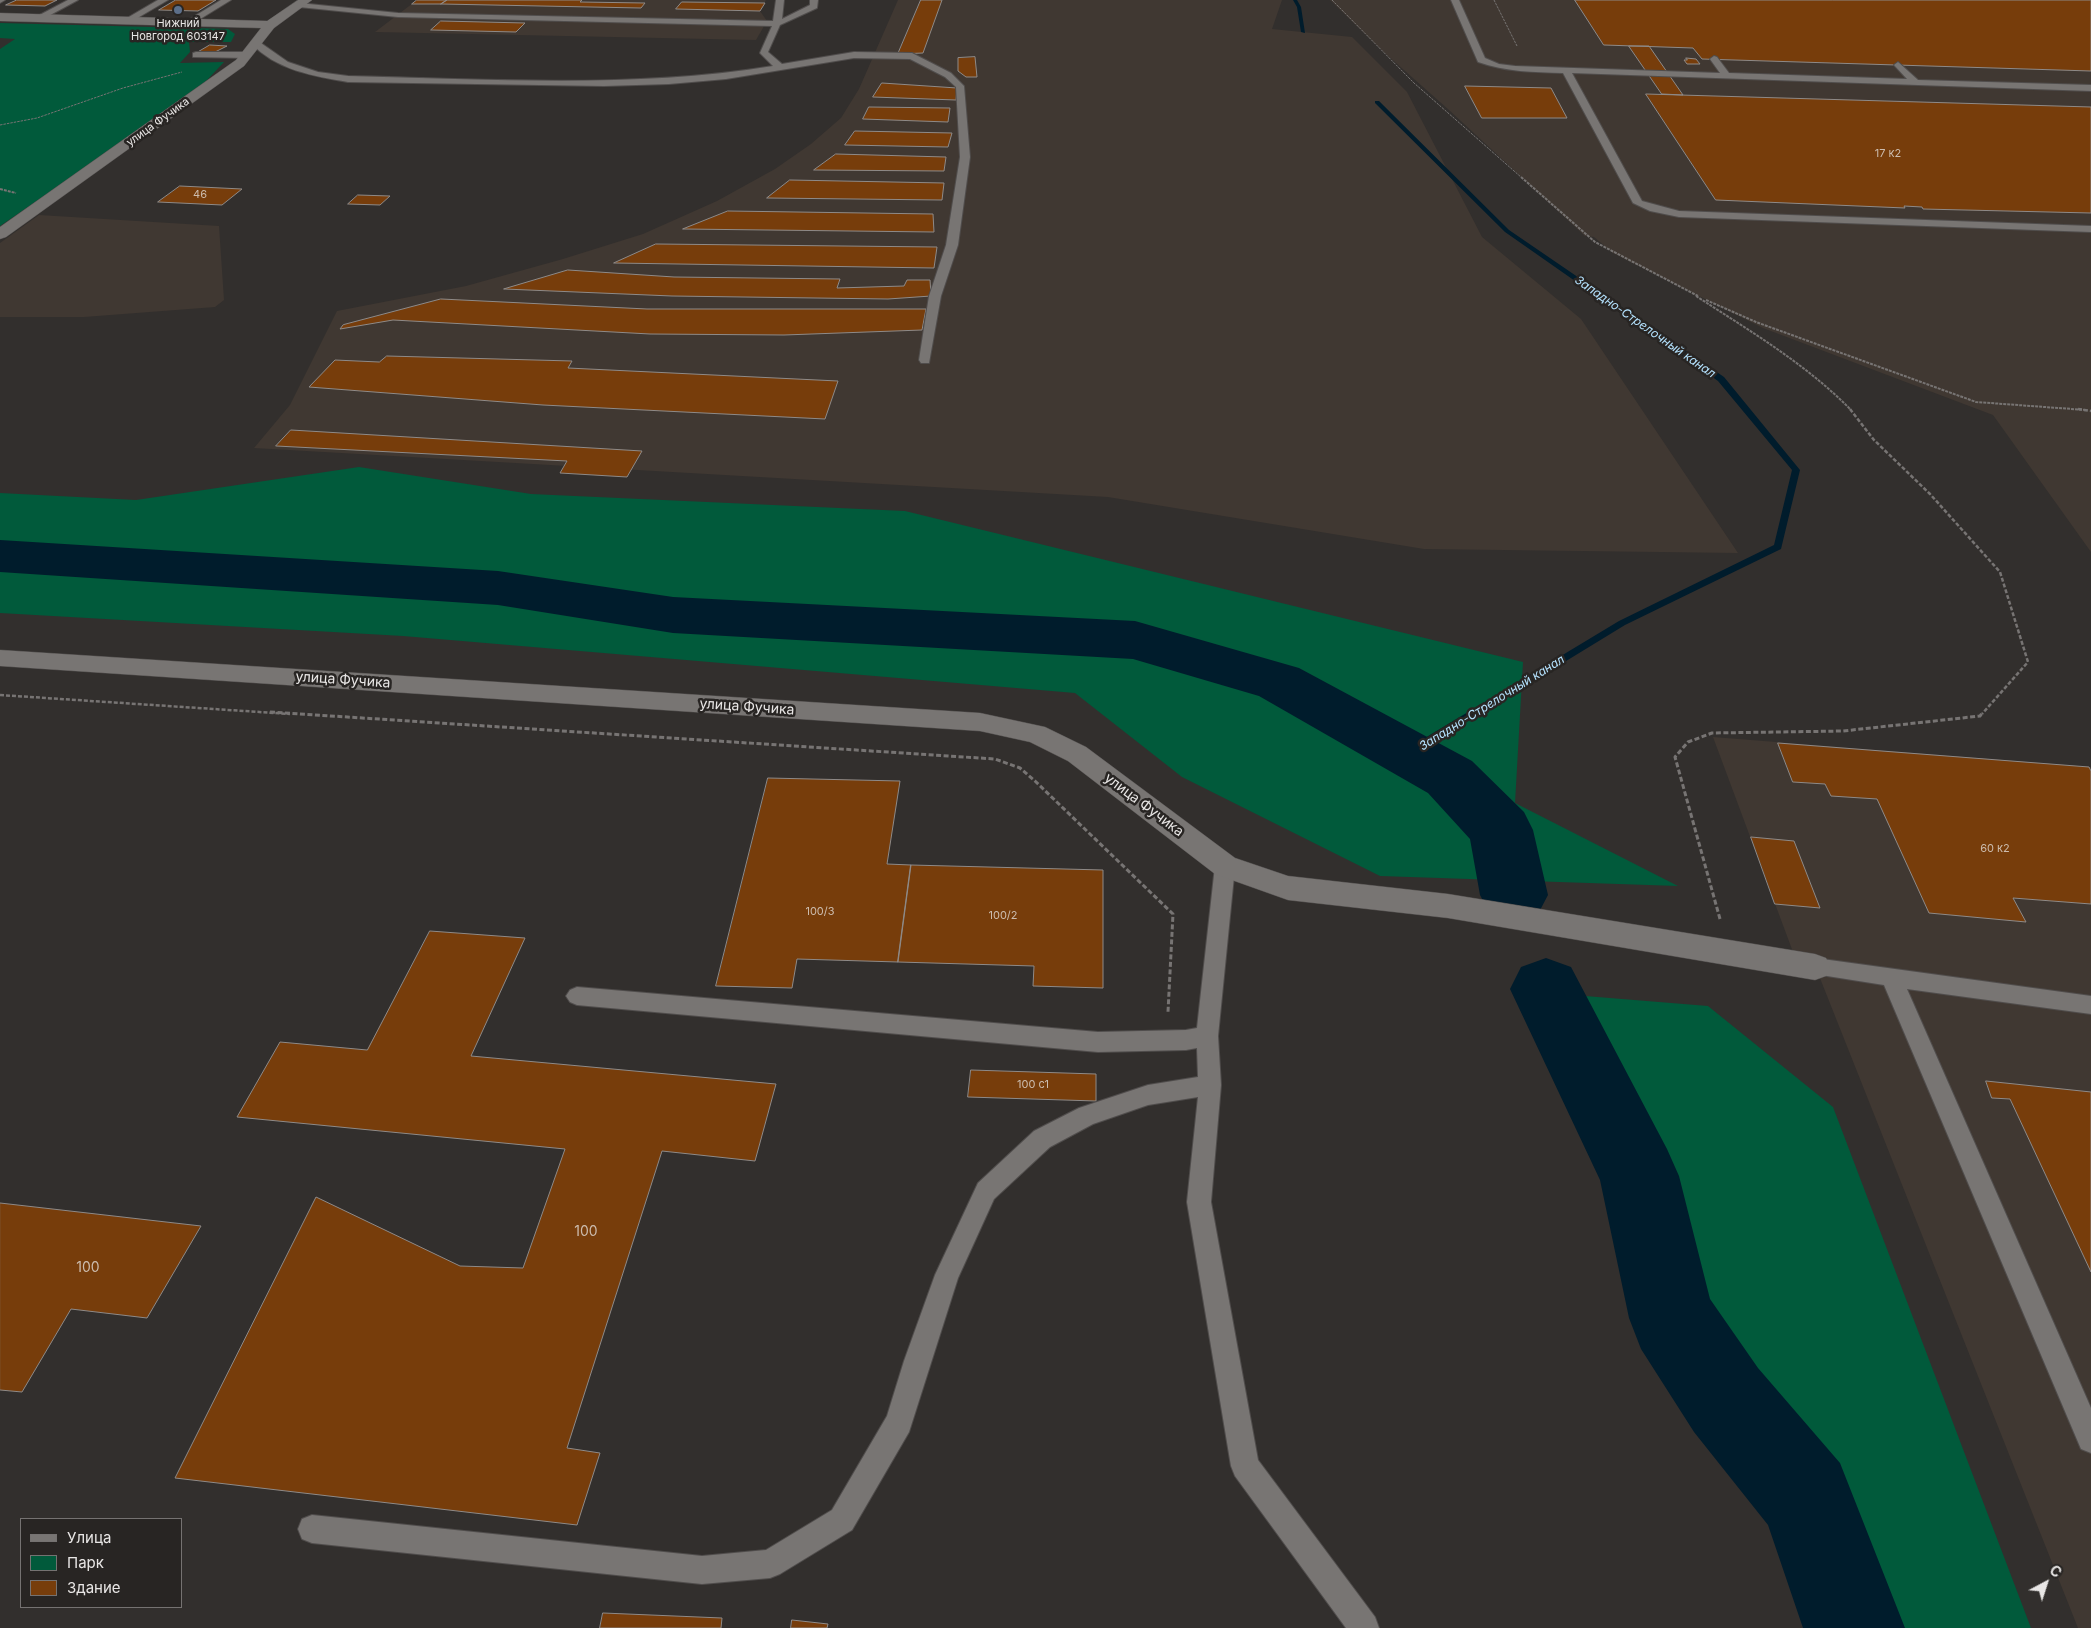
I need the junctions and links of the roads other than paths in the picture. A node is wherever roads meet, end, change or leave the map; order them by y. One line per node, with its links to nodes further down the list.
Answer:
1 (74, 0): 9 (lane)
2 (164, 0): 10 (lane)
3 (227, 0): 11 (lane)
4 (780, 0): 13 (lane)
5 (814, 0): 13 (lane)
6 (1455, 0): 19 (lane)
7 (302, 2): 12 (street, улица Фучика); 13 (lane)
8 (0, 17): 9 (street)
9 (38, 18): 10 (street)
10 (126, 20): 11 (street)
11 (189, 22): 12 (street)
12 (270, 24): 14 (street, улица Фучика)
13 (776, 24): 18 (lane)
14 (251, 49): 15 (lane); 18 (lane); 24 (street, улица Фучика)
15 (196, 55)
16 (1714, 60): 20 (lane)
17 (1898, 65): 21 (lane)
18 (780, 67): 25 (lane)
19 (1566, 71): 20 (lane); 23 (lane)
20 (1727, 77): 21 (lane)
21 (1916, 83): 22 (lane)
22 (2091, 88)
23 (2091, 229)
24 (0, 234)
25 (925, 360)
26 (0, 658): 27 (street, улица Фучика)
27 (1225, 866): 28 (street, улица Фучика); 32 (lane)
28 (1815, 967): 29 (lane)
29 (1892, 979): 31 (lane); 34 (lane)
30 (578, 996): 32 (lane)
31 (2091, 1005)
32 (1208, 1036): 33 (lane)
33 (1210, 1085): 35 (lane); 36 (lane)
34 (2091, 1438)
35 (312, 1529)
36 (1364, 1628)

